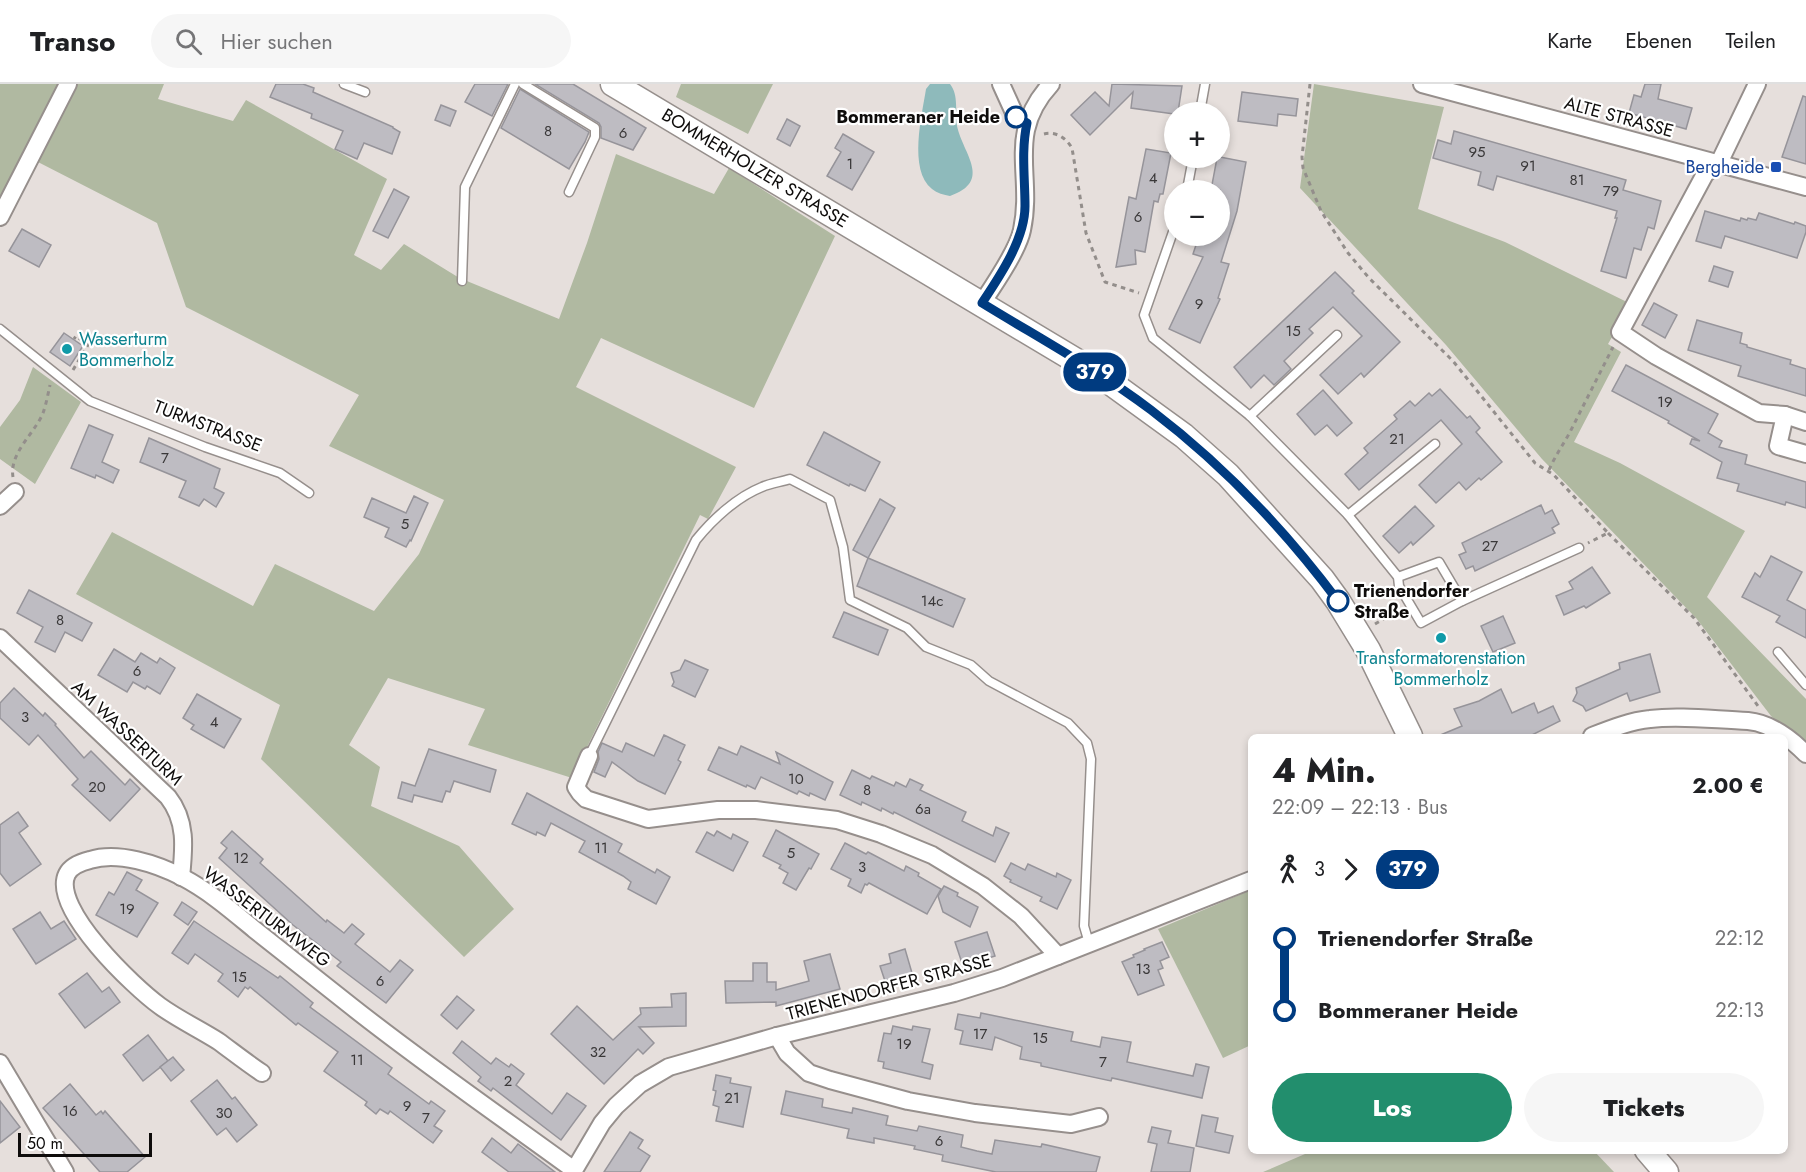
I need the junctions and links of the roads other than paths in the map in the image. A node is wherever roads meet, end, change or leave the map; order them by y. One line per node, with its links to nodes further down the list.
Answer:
1 (68, 84): 17 (street)
2 (344, 84): 11 (lane)
3 (515, 84): 19 (lane)
4 (523, 84): 16 (lane)
5 (613, 84): 20 (main road, BOMMERHOLZER STRASSE)
6 (1001, 84): 13 (street)
7 (1051, 84): 13 (street)
8 (1205, 84): 12 (lane)
9 (1422, 84): 14 (street, ALTE STRASSE)
10 (1757, 84): 14 (street)
11 (365, 92)
12 (1202, 102)
13 (1026, 130): 20 (street)
14 (1719, 163): 15 (street, ALTE STRASSE); 23 (street)
15 (1806, 187)
16 (569, 192)
17 (0, 217)
18 (1168, 246): 24 (lane)
19 (462, 281)
20 (982, 303): 38 (main road, BOMMERHOLZER STRASSE)
21 (0, 329): 29 (lane, TURMSTRASSE)
22 (1337, 335): 24 (lane)
23 (1785, 415): 25 (street); 27 (street)
24 (1250, 416): 31 (lane)
25 (1806, 422)
26 (1435, 444): 31 (lane)
27 (1806, 454)
28 (15, 492): 30 (street)
29 (309, 493)
30 (0, 506)
31 (1348, 515): 33 (lane)
32 (1579, 548): 34 (lane)
33 (1398, 577): 34 (lane); 34 (lane)
34 (1462, 601)
35 (0, 638): 44 (street, AM WASSERTURM)
36 (1778, 651): 37 (lane)
37 (1806, 685)
38 (1409, 734)
39 (1597, 734): 40 (street)
40 (1782, 734)
41 (1788, 737): 42 (street)
42 (1806, 754)
43 (589, 756): 46 (lane); 47 (street)
44 (181, 877): 50 (street, WASSERTURMWEG); 53 (street, WASSERTURMWEG)
45 (1248, 881): 46 (street, TRIENENDORFER STRASSE)
46 (1089, 943): 47 (street, TRIENENDORFER STRASSE)
47 (1058, 956): 48 (street, TRIENENDORFER STRASSE)
48 (777, 1036): 51 (street); 53 (street, TRIENENDORFER STRASSE)
49 (0, 1063): 54 (street)
50 (262, 1073)
51 (1099, 1117)
52 (1650, 1154): 55 (main road)
53 (574, 1171)
54 (65, 1172)
55 (1666, 1172)

